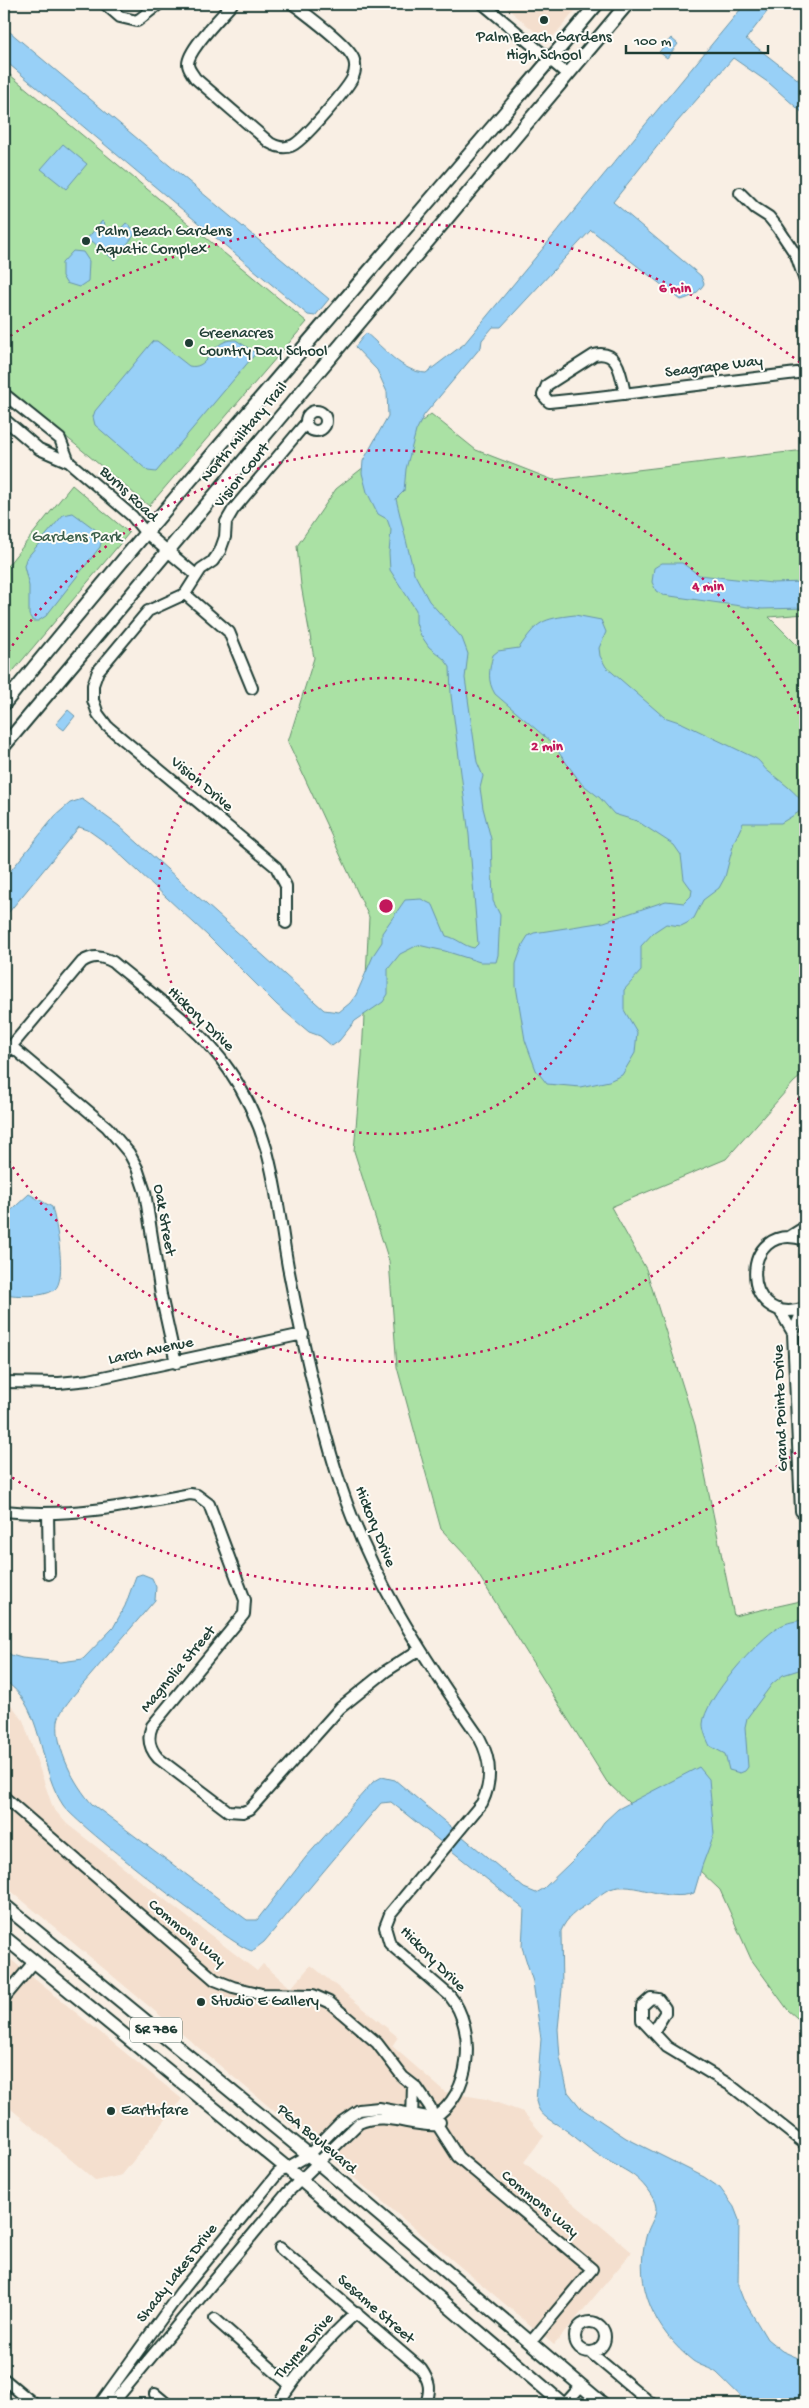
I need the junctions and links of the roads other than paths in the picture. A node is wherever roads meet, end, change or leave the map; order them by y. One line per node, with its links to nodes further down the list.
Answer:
1 (105, 4): 2 (street)
2 (159, 4)
3 (232, 4): 4 (street)
4 (293, 4)
5 (483, 4): 8 (street)
6 (597, 4): 8 (main road, North Military Trail)
7 (627, 4): 9 (main road, North Military Trail)
8 (550, 60): 9 (street); 18 (main road, North Military Trail)
9 (567, 74): 19 (main road, North Military Trail)
10 (740, 193): 11 (street)
11 (805, 281)
12 (805, 372): 14 (street, Seagrape Way)
13 (4, 394): 17 (street, Burns Road)
14 (625, 394): 14 (street, Seagrape Way)
15 (4, 419): 17 (street, Burns Road)
16 (306, 423): 20 (street, Vision Court)
17 (69, 462): 18 (street, Burns Road)
18 (145, 532): 19 (street, Burns Road); 23 (main road, North Military Trail)
19 (166, 550): 20 (street, Burns Road); 24 (main road, North Military Trail)
20 (196, 575): 21 (street)
21 (185, 594): 22 (street); 25 (street, Vision Drive)
22 (252, 688)
23 (4, 704)
24 (4, 746)
25 (286, 924)
26 (11, 1046): 27 (street); 34 (street, Hickory Drive); 35 (street, Oak Street)
27 (4, 1055)
28 (805, 1227): 29 (street, Grand Pointe Drive)
29 (789, 1237): 30 (street); 32 (street, Grand Pointe Drive)
30 (805, 1240)
31 (804, 1308): 32 (street, Grand Pointe Drive); 33 (street, Grand Pointe Drive)
32 (779, 1309): 33 (street, Grand Pointe Drive)
33 (793, 1333): 38 (street, Grand Pointe Drive)
34 (303, 1334): 35 (street, Larch Avenue); 41 (street, Hickory Drive)
35 (176, 1363): 36 (street, Larch Avenue)
36 (4, 1382)
37 (4, 1510): 39 (street, Magnolia Street)
38 (801, 1511)
39 (48, 1514): 40 (street); 41 (street, Magnolia Street)
40 (49, 1574)
41 (419, 1650): 50 (street, Hickory Drive)
42 (4, 1797): 48 (street, Commons Way)
43 (4, 1905): 52 (main road, PGA Boulevard / SR 786)
44 (4, 1937): 45 (main road, SR 786)
45 (34, 1962): 46 (street); 53 (main road, SR 786)
46 (4, 1998)
47 (654, 2031): 51 (street)
48 (413, 2085): 49 (street); 50 (street, Commons Way)
49 (412, 2119): 50 (street); 52 (street)
50 (435, 2121): 58 (street, Commons Way)
51 (805, 2144)
52 (314, 2159): 53 (street); 54 (street); 58 (main road, PGA Boulevard / SR 786)
53 (288, 2169): 54 (main road, SR 786); 66 (street, Shady Lakes Drive)
54 (301, 2180): 67 (street, Shady Lakes Drive); 71 (main road, SR 786)
55 (280, 2248): 56 (street, Sesame Street)
56 (357, 2312): 61 (street, Thyme Drive); 70 (street, Sesame Street)
57 (215, 2319): 61 (street)
58 (530, 2343): 62 (main road, PGA Boulevard / SR 786)
59 (591, 2352): 73 (street)
60 (4, 2379): 65 (street)
61 (290, 2385): 69 (street, Thyme Drive)
62 (581, 2386): 64 (main road, PGA Boulevard / SR 786); 71 (street)
63 (155, 2394): 68 (street)
64 (590, 2400): 72 (main road, PGA Boulevard / SR 786)
65 (34, 2404)
66 (100, 2404)
67 (112, 2404)
68 (167, 2404)
69 (278, 2404)
70 (426, 2404)
71 (564, 2404)
72 (603, 2404)
73 (652, 2404)

